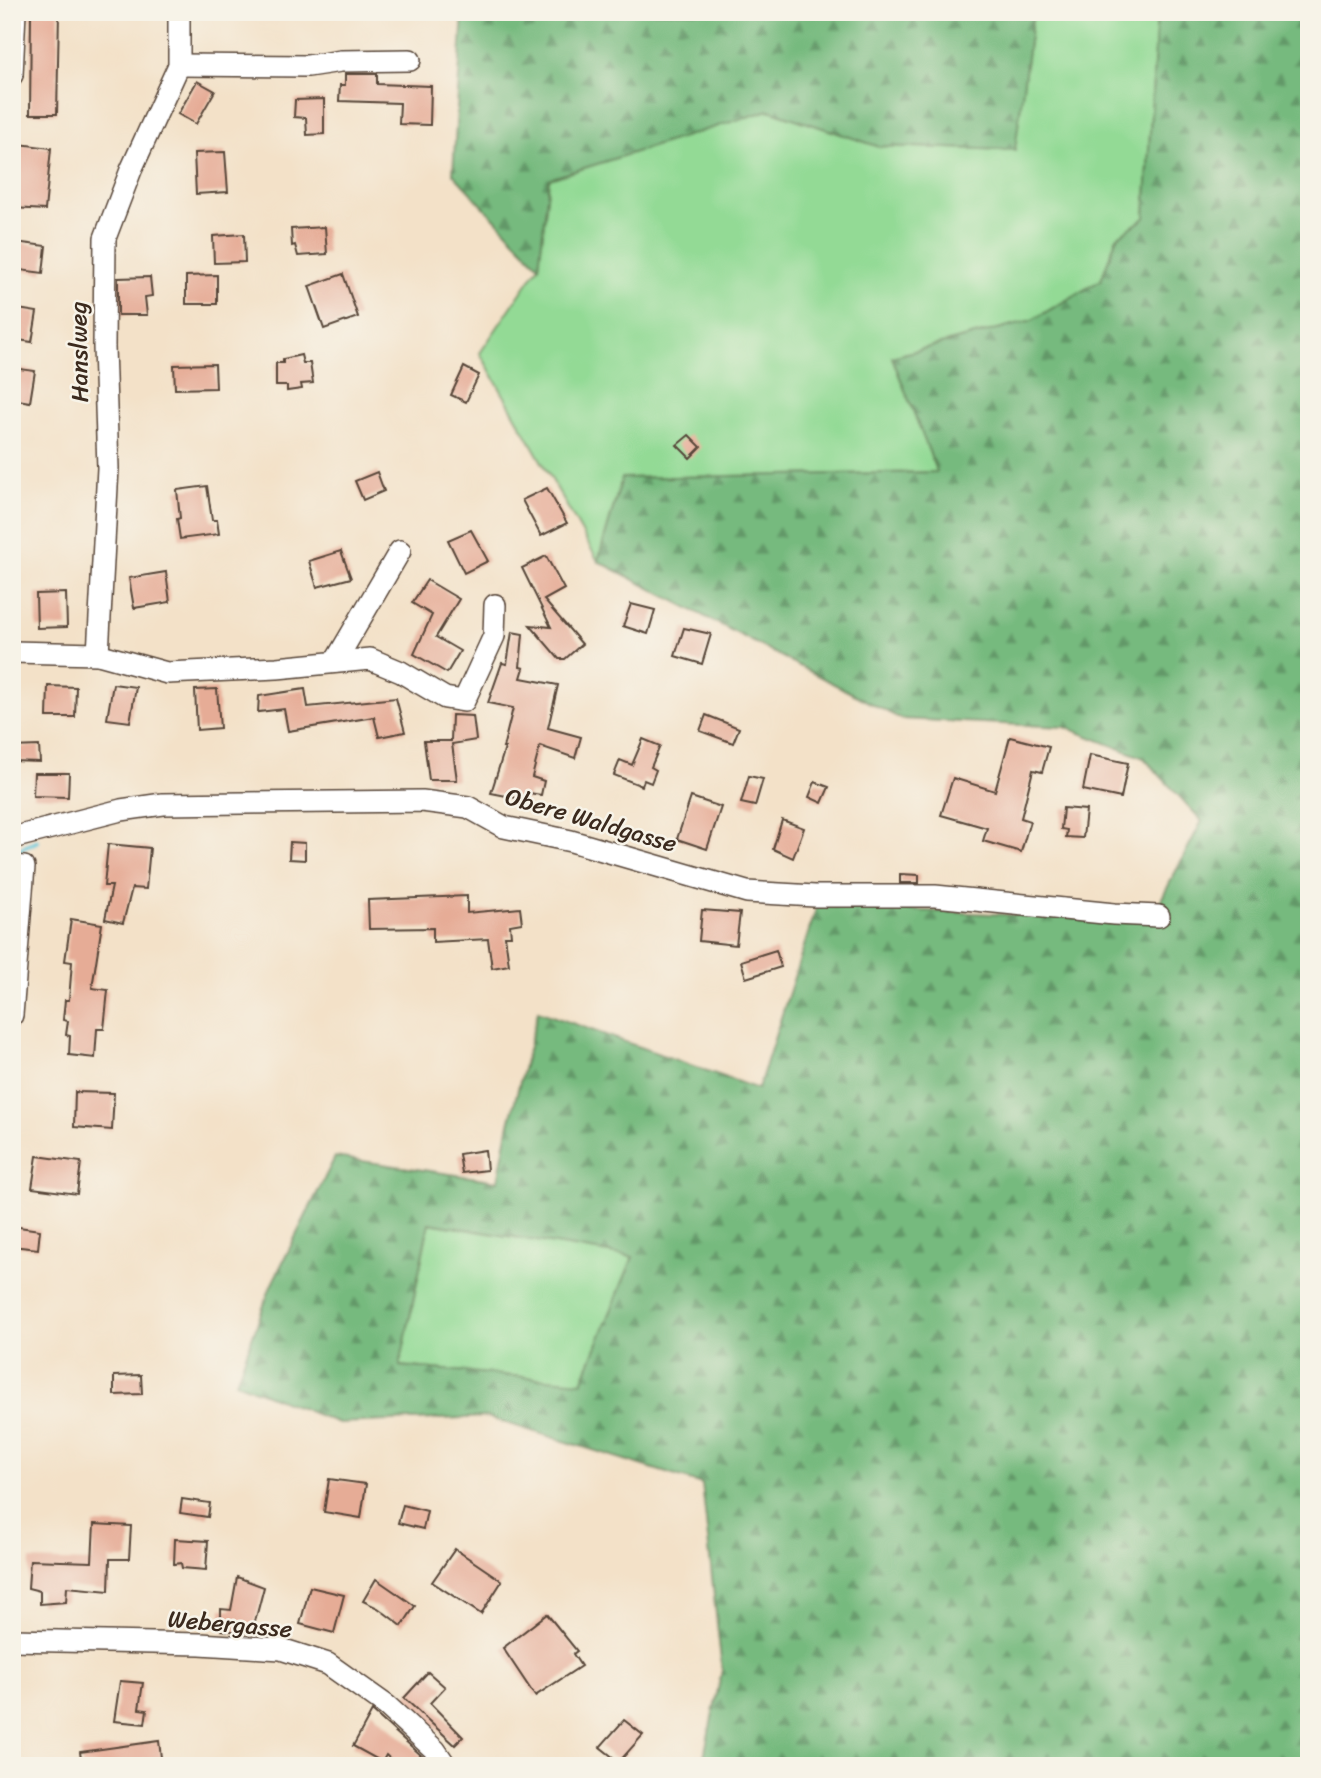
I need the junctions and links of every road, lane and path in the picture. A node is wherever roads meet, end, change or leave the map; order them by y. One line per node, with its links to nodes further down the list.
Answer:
1 (15, 12): 5 (street)
2 (179, 12): 4 (street, Hanslweg)
3 (410, 60): 4 (street)
4 (179, 65): 9 (street, Hanslweg)
5 (12, 75)
6 (400, 551): 10 (street)
7 (495, 605): 10 (street)
8 (12, 652): 9 (street)
9 (98, 654): 10 (street)
10 (335, 662)
11 (12, 838): 13 (street, Obere Waldgasse)
12 (18, 867): 14 (street)
13 (1159, 916)
14 (12, 1014)
15 (12, 1640): 16 (street, Webergasse)
16 (446, 1766)

